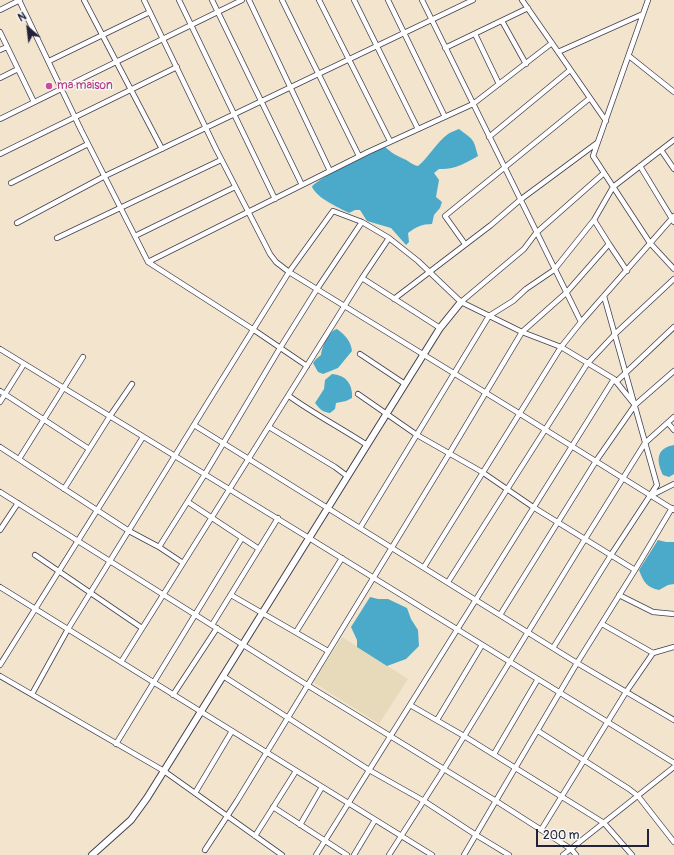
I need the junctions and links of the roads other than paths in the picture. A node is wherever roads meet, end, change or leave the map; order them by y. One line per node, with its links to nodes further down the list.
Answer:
1 (19, 0): 17 (street); 37 (street)
2 (84, 0): 27 (street)
3 (144, 0): 18 (street)
4 (179, 0): 23 (street)
5 (212, 0): 19 (street)
6 (242, 0): 19 (street)
7 (249, 0): 47 (street)
8 (282, 0): 43 (street)
9 (319, 0): 36 (street)
10 (354, 0): 31 (street)
11 (388, 0): 25 (street)
12 (422, 0): 21 (street)
13 (473, 0): 21 (street)
14 (522, 0): 16 (street)
15 (648, 0): 20 (street)
16 (528, 8): 22 (street); 29 (street)
17 (0, 10)
18 (150, 12): 27 (street); 28 (street)
19 (218, 12): 23 (street); 52 (street)
20 (643, 14): 34 (street); 35 (street)
21 (431, 20): 25 (street); 32 (street)
22 (502, 21): 26 (street); 39 (street)
23 (191, 25): 28 (street); 54 (street)
24 (0, 32): 30 (street)
25 (405, 33): 31 (street); 56 (street)
26 (475, 34): 32 (street); 45 (street)
27 (102, 35): 37 (street); 38 (street)
28 (163, 39): 38 (street); 40 (street)
29 (552, 44): 34 (street); 39 (street)
30 (7, 46): 33 (street); 41 (street)
31 (377, 46): 36 (street); 60 (street)
32 (445, 48): 53 (street)
33 (0, 50)
34 (558, 52): 42 (street)
35 (629, 56): 49 (street); 58 (street)
36 (349, 60): 43 (street); 63 (street)
37 (49, 61): 46 (street)
38 (116, 62): 46 (street); 48 (street)
39 (526, 64): 45 (street)
40 (177, 67): 48 (street); 59 (street)
41 (18, 70): 44 (street); 51 (street)
42 (570, 70): 50 (street); 61 (street)
43 (319, 74): 47 (street); 69 (street)
44 (0, 78)
45 (499, 84): 53 (street)
46 (62, 88): 51 (street); 55 (street)
47 (290, 88): 52 (street); 74 (street)
48 (131, 90): 55 (street); 66 (street)
49 (674, 92)
50 (590, 98): 58 (street); 72 (street)
51 (34, 102): 57 (street)
52 (262, 102): 54 (street); 78 (street)
53 (473, 104): 56 (street); 61 (street)
54 (234, 114): 59 (street); 81 (street)
55 (75, 117): 65 (street); 68 (street)
56 (445, 117): 60 (street)
57 (0, 119)
58 (606, 121): 64 (street)
59 (206, 128): 66 (street); 70 (street)
60 (418, 129): 63 (street)
61 (489, 136): 72 (street)
62 (674, 140): 67 (street)
63 (390, 141): 69 (street)
64 (598, 142): 75 (street); 82 (street)
65 (88, 144): 76 (street); 77 (street)
66 (162, 149): 76 (street)
67 (662, 150): 71 (street); 73 (street)
68 (0, 154)
69 (359, 156): 74 (street)
70 (222, 160): 79 (street); 83 (street)
71 (640, 166): 80 (street); 85 (street)
72 (504, 168): 82 (street); 94 (street)
73 (674, 169)
74 (330, 171): 78 (street)
75 (604, 173): 80 (street); 89 (street)
76 (105, 176): 83 (street); 88 (street)
77 (11, 183)
78 (302, 185): 81 (street)
79 (235, 187): 84 (street); 90 (street)
80 (614, 187): 86 (street); 93 (street)
81 (275, 199): 84 (street)
82 (520, 200): 89 (street); 94 (street)
83 (120, 207): 90 (street); 91 (street)
84 (248, 213): 96 (street); 100 (street)
85 (673, 219): 93 (street)
86 (594, 220): 95 (street); 98 (street)
87 (362, 222): 92 (street); 100 (street); 104 (street)
88 (17, 223)
89 (536, 233): 98 (street); 108 (street)
90 (135, 236): 96 (street)
91 (57, 238)
92 (389, 238): 101 (street); 102 (street)
93 (650, 243): 97 (street); 99 (street)
94 (465, 244): 101 (street)
95 (610, 244): 99 (street); 105 (street)
96 (148, 262): 114 (street)
97 (674, 269)
98 (554, 270): 105 (street); 110 (street)
99 (627, 271): 106 (street)
100 (289, 272): 104 (street); 114 (street)
101 (429, 272): 107 (street); 108 (street)
102 (362, 278): 107 (street); 109 (street)
103 (674, 279): 116 (street)
104 (317, 289): 109 (street); 117 (street)
105 (566, 293): 111 (street); 115 (street)
106 (604, 296): 111 (street); 116 (street)
107 (394, 299): 113 (street)
108 (461, 302): 110 (street); 113 (street)
109 (345, 306): 121 (street); 125 (street)
110 (489, 316): 115 (street); 128 (street)
111 (581, 322): 118 (street)
112 (674, 327): 127 (street)
113 (440, 328): 121 (street)
114 (254, 330): 117 (street); 146 (street)
115 (522, 332): 118 (street); 134 (street)
116 (615, 334): 124 (street); 127 (street)
117 (280, 348): 125 (street); 152 (street)
118 (561, 348): 124 (street); 140 (street)
119 (0, 350): 123 (street)
120 (360, 354): 131 (street)
121 (423, 355): 128 (street); 131 (street)
122 (83, 357): 132 (street)
123 (24, 364): 132 (street); 135 (street)
124 (587, 364): 129 (street); 148 (street)
125 (307, 366): 137 (street)
126 (674, 371): 139 (street)
127 (626, 372): 129 (street); 139 (street)
128 (455, 374): 134 (street); 150 (street)
129 (615, 381): 139 (street); 155 (street)
130 (132, 384): 142 (street)
131 (405, 384): 141 (street)
132 (64, 388): 142 (street); 144 (street)
133 (0, 391): 135 (street)
134 (485, 393): 140 (street); 158 (street)
135 (5, 394): 138 (street); 144 (street)
136 (358, 394): 141 (street)
137 (289, 396): 147 (street); 154 (street)
138 (0, 402)
139 (634, 405): 153 (street); 162 (street)
140 (520, 413): 148 (street); 163 (street)
141 (386, 414): 150 (street); 154 (street)
142 (110, 416): 151 (street); 157 (street)
143 (674, 417): 145 (street)
144 (44, 419): 157 (street); 160 (street)
145 (668, 423): 149 (street); 153 (street)
146 (194, 425): 152 (street); 159 (street)
147 (269, 427): 161 (street); 165 (street)
148 (544, 429): 155 (street); 170 (street)
149 (674, 430)
150 (417, 435): 158 (street); 182 (street)
151 (143, 437): 159 (street); 178 (street)
152 (224, 443): 161 (street); 164 (street)
153 (645, 443): 166 (street); 172 (street)
154 (366, 445): 165 (street)
155 (572, 446): 162 (street); 176 (street)
156 (0, 447): 160 (street)
157 (89, 449): 168 (street)
158 (449, 454): 163 (street); 190 (street)
159 (175, 456): 164 (street); 184 (street)
160 (18, 459): 168 (street)
161 (249, 459): 169 (street); 175 (street)
162 (596, 461): 166 (street); 181 (street)
163 (483, 472): 170 (street); 197 (street)
164 (205, 474): 169 (street); 173 (street)
165 (347, 476): 175 (street)
166 (624, 478): 172 (street); 187 (street)
167 (674, 484): 172 (street)
168 (64, 489): 178 (street)
169 (230, 489): 179 (street); 180 (street)
170 (507, 489): 176 (street); 201 (street)
171 (0, 492): 174 (street)
172 (651, 495): 177 (street); 193 (street)
173 (188, 502): 179 (street); 189 (street)
174 (18, 503): 183 (street); 188 (street)
175 (328, 507): 182 (street); 186 (street)
176 (533, 507): 181 (street); 207 (street)
177 (673, 509): 198 (street)
178 (97, 510): 184 (street); 188 (street)
179 (212, 518): 185 (street); 196 (street)
180 (278, 518): 186 (street); 191 (street)
181 (558, 523): 187 (street); 212 (street)
182 (360, 528): 190 (street)
183 (0, 530)
184 (129, 531): 189 (street); 195 (street)
185 (242, 538): 191 (street); 210 (street)
186 (309, 538): 194 (street); 209 (street)
187 (584, 539): 193 (street); 219 (street)
188 (78, 541): 195 (street); 199 (street)
189 (159, 547): 196 (street)
190 (391, 548): 197 (street); 200 (street)
191 (259, 549): 205 (street)
192 (35, 555): 199 (street)
193 (611, 555): 198 (street); 224 (street)
194 (342, 558): 200 (street); 220 (street)
195 (110, 561): 203 (street); 204 (street)
196 (183, 563): 204 (street)
197 (424, 567): 201 (street)
198 (635, 570): 206 (street)
199 (59, 571): 203 (street); 208 (street)
200 (373, 577): 218 (street); 225 (street)
201 (448, 582): 207 (street)
202 (0, 587): 208 (street)
203 (91, 592): 215 (street); 217 (street)
204 (164, 595): 210 (street); 215 (street)
205 (231, 595): 209 (street); 214 (street)
206 (619, 595): 211 (street); 213 (street)
207 (476, 600): 212 (street); 218 (street)
208 (35, 609): 217 (street); 230 (street)
209 (262, 613): 220 (street); 221 (street)
210 (195, 614): 214 (street); 234 (street)
211 (674, 614)
212 (500, 615): 219 (street)
213 (602, 624): 226 (street); 229 (street)
214 (212, 625): 216 (street)
215 (142, 628): 227 (street)
216 (217, 628): 221 (street); 239 (street)
217 (68, 629): 227 (street); 238 (street)
218 (457, 629): 222 (street); 240 (street)
219 (528, 631): 224 (street); 228 (street)
220 (296, 632): 225 (street)
221 (243, 644): 232 (street); 235 (street)
222 (482, 645): 228 (street); 243 (street)
223 (674, 647): 226 (street)
224 (553, 648): 229 (street)
225 (328, 651): 235 (street)
226 (653, 653): 236 (street)
227 (121, 662): 234 (street)
228 (509, 662): 233 (street); 249 (street)
229 (577, 663): 236 (street); 237 (street)
230 (0, 665)
231 (0, 676): 238 (street)
232 (223, 676): 241 (street); 242 (street)
233 (538, 679): 237 (street); 252 (street)
234 (154, 682): 239 (street); 250 (street)
235 (307, 685): 242 (street); 248 (street)
236 (626, 692): 244 (street); 245 (street)
237 (560, 693): 245 (street); 247 (street)
238 (32, 694): 250 (street)
239 (173, 695): 241 (street)
240 (410, 705): 243 (street); 248 (street)
241 (201, 712): 246 (street); 260 (street)
242 (288, 717): 251 (street); 259 (street)
243 (437, 720): 249 (street)
244 (674, 720)
245 (608, 722): 253 (street); 254 (street)
246 (232, 731): 251 (street); 262 (street)
247 (538, 731): 253 (street); 256 (street)
248 (390, 736): 257 (street); 259 (street)
249 (464, 736): 252 (street); 257 (street)
250 (116, 744): 260 (street)
251 (266, 752): 258 (street); 269 (street)
252 (494, 754): 256 (street)
253 (584, 760): 263 (street); 264 (street)
254 (674, 763)
255 (674, 767): 263 (street)
256 (516, 768): 264 (street); 266 (street)
257 (444, 769): 265 (street); 266 (street)
258 (296, 770): 261 (street); 268 (street)
259 (369, 770): 265 (street); 267 (street)
260 (164, 771): 262 (street); 281 (street)
261 (322, 787): 267 (street); 272 (street)
262 (195, 793): 269 (street)
263 (638, 796): 271 (street); 278 (street)
264 (562, 797): 271 (street); 273 (street)
265 (424, 801): 274 (street); 276 (street)
266 (496, 801): 273 (street); 274 (street)
267 (348, 803): 270 (street); 277 (street)
268 (273, 807): 272 (street); 275 (street)
269 (227, 816): 275 (street); 280 (street)
270 (375, 820): 276 (street); 285 (street)
271 (604, 823): 279 (street); 292 (street)
272 (300, 825): 277 (street)
273 (541, 830): 279 (street)
274 (476, 835): 288 (street); 289 (street)
275 (254, 836): 282 (street)
276 (402, 836): 286 (street); 287 (street)
277 (325, 841): 283 (street); 284 (street)
278 (674, 842)
279 (571, 849): 290 (street); 291 (street)
280 (204, 850)
281 (92, 855)
282 (282, 855)
283 (316, 855)
284 (347, 855)
285 (354, 855)
286 (389, 855)
287 (432, 855)
288 (464, 855)
289 (509, 855)
290 (563, 855)
291 (576, 855)
292 (632, 855)

